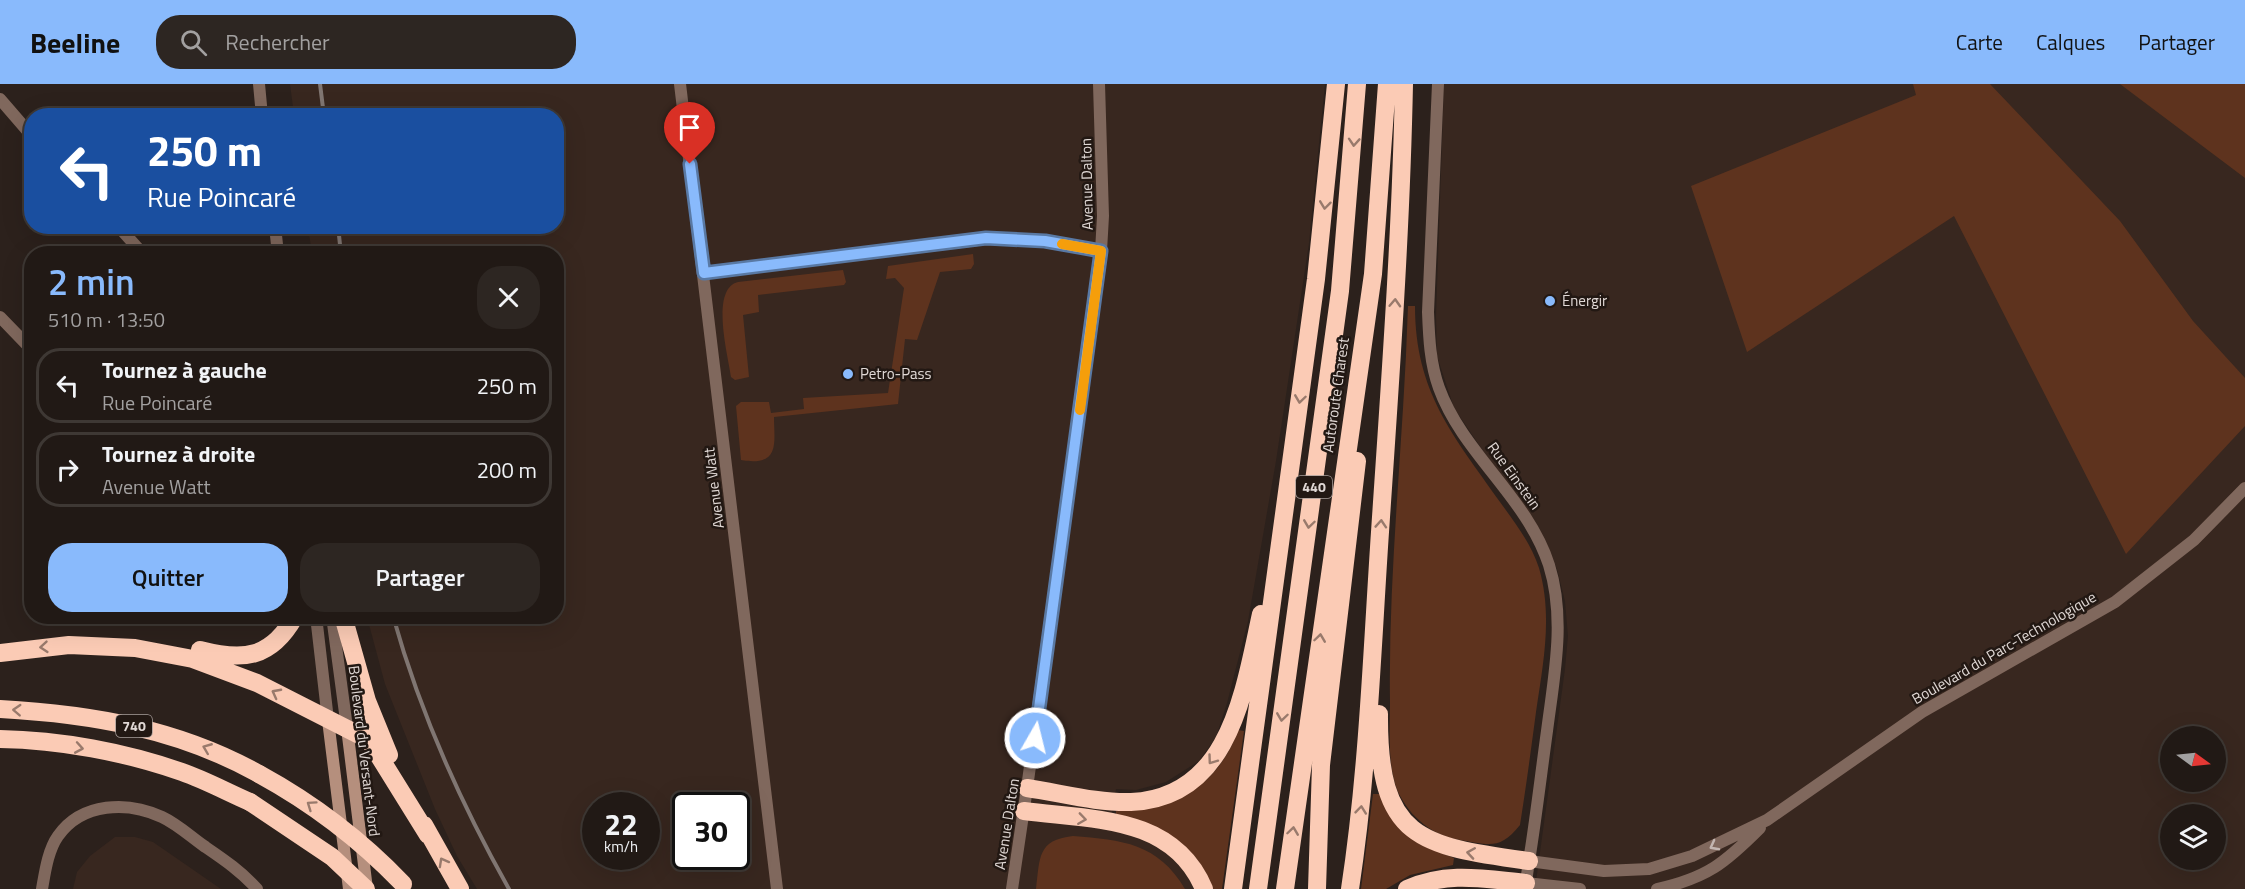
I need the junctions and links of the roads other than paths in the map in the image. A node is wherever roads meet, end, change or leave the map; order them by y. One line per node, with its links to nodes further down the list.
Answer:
1 (259, 84): 10 (street)
2 (680, 84): 15 (street, Avenue Watt)
3 (1099, 84): 14 (street, Avenue Dalton)
4 (1336, 84): 19 (highway, one-way to 19)
5 (1357, 84): 48 (highway, Autoroute Charest / 440, one-way to 48)
6 (1387, 84): 16 (highway, Autoroute Charest / 440)
7 (1404, 84): 21 (highway, one-way to 7)
8 (1438, 84): 36 (street, Rue Einstein)
9 (0, 99): 11 (street)
10 (261, 108)
11 (24, 127)
12 (124, 234): 13 (street)
13 (136, 246)
14 (1101, 251): 15 (street); 32 (street, Avenue Dalton)
15 (704, 273): 44 (street, Avenue Watt)
16 (1373, 274): 49 (highway, Autoroute Charest / 440, one-way to 16); 50 (highway)
17 (0, 317): 18 (street)
18 (24, 342)
19 (1295, 441): 32 (highway, one-way to 32); 47 (highway)
20 (2245, 488): 34 (street, Boulevard du Parc-Technologique)
21 (1377, 582): 36 (highway, one-way to 21); 51 (highway, one-way to 21)
22 (289, 624): 26 (highway)
23 (317, 624): 29 (street)
24 (333, 624): 30 (street, Boulevard du Versant-Nord)
25 (345, 624): 35 (highway)
26 (88, 645): 27 (highway, one-way to 27); 29 (highway, one-way to 26)
27 (0, 653)
28 (0, 709): 37 (highway, 740, one-way to 28, bridge)
29 (328, 720): 30 (highway); 41 (main road)
30 (347, 728): 35 (highway); 42 (main road, Boulevard du Versant-Nord)
31 (0, 739): 42 (highway, 740, one-way to 42, bridge)
32 (1027, 788): 33 (street, Avenue Dalton)
33 (1024, 811): 45 (street, Avenue Dalton); 46 (highway, one-way to 46)
34 (1767, 820): 36 (street, Boulevard du Parc-Technologique, one-way to 36); 54 (street, Boulevard du Parc-Technologique)
35 (428, 835): 43 (highway, one-way to 35)
36 (1529, 861): 38 (street, Rue Einstein)
37 (406, 886)
38 (1526, 886): 52 (highway); 53 (street)
39 (42, 889): 40 (street)
40 (257, 889)
41 (349, 889)
42 (366, 889)
43 (460, 889)
44 (777, 889)
45 (1012, 889)
46 (1204, 889)
47 (1233, 889)
48 (1258, 889)
49 (1285, 889)
50 (1317, 889)
51 (1350, 889)
52 (1407, 889)
53 (1580, 889)
54 (1657, 889)

